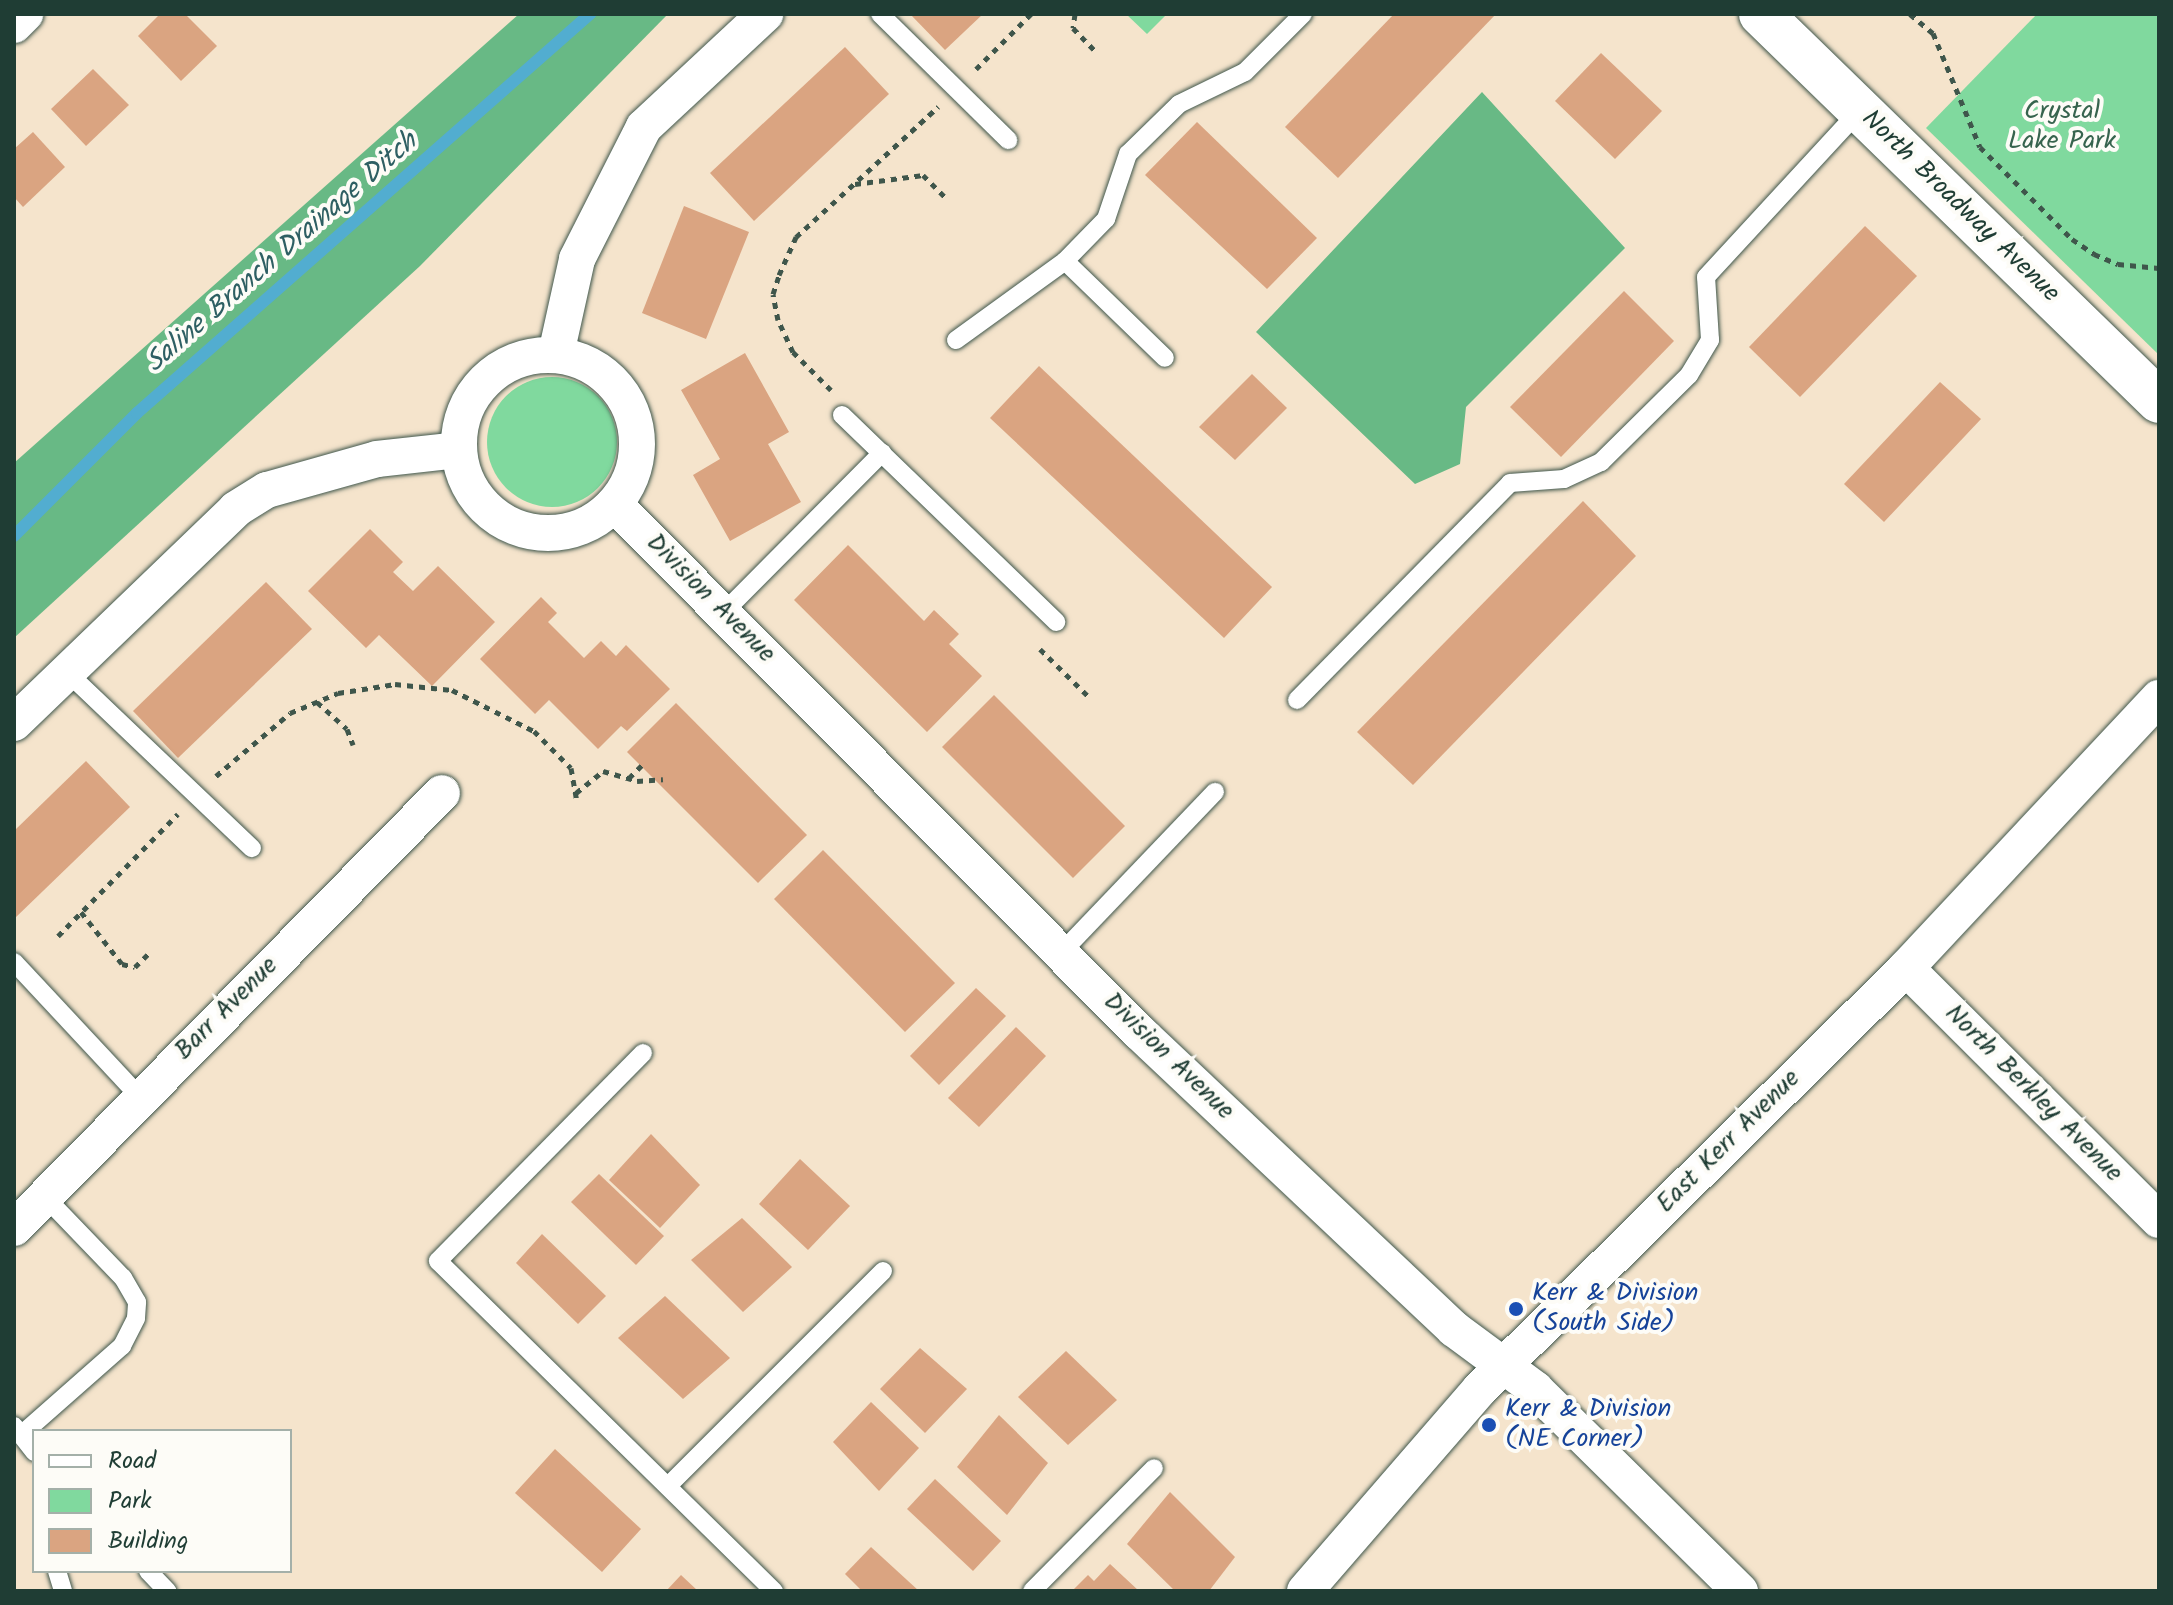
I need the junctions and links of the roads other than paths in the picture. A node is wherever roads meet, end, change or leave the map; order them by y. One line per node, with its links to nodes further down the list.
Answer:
1 (25, 14): 6 (street)
2 (765, 14): 11 (street)
3 (880, 14): 8 (lane)
4 (1303, 14): 9 (lane)
5 (1761, 14): 7 (street, North Broadway Avenue)
6 (14, 25)
7 (1860, 110): 13 (street, North Broadway Avenue); 22 (lane)
8 (1008, 140)
9 (1065, 261): 10 (lane); 12 (lane)
10 (956, 340)
11 (556, 354): 15 (street); 17 (street)
12 (1165, 358)
13 (2159, 401)
14 (842, 415): 16 (lane)
15 (458, 450): 17 (street); 20 (street)
16 (882, 453): 18 (lane); 19 (lane)
17 (614, 504): 18 (street, Division Avenue)
18 (723, 613): 27 (street, Division Avenue)
19 (1056, 622)
20 (68, 673): 23 (street); 26 (lane)
21 (2159, 698): 29 (street, East Kerr Avenue)
22 (1297, 700)
23 (14, 723)
24 (1215, 792): 27 (lane)
25 (442, 793): 31 (street, Barr Avenue)
26 (252, 848)
27 (1061, 953): 36 (street, Division Avenue)
28 (14, 962): 31 (lane)
29 (1906, 968): 33 (street, North Berkley Avenue); 36 (street, East Kerr Avenue)
30 (643, 1053): 40 (lane)
31 (141, 1098): 32 (street, Barr Avenue)
32 (45, 1197): 34 (street, Barr Avenue); 37 (lane)
33 (2159, 1220)
34 (14, 1228)
35 (883, 1271): 40 (lane)
36 (1506, 1364): 45 (street, East Kerr Avenue); 46 (street, Division Avenue)
37 (17, 1431): 38 (lane)
38 (32, 1450)
39 (1154, 1468): 44 (lane)
40 (668, 1486): 43 (lane)
41 (150, 1573): 42 (lane)
42 (167, 1591)
43 (774, 1591)
44 (1032, 1591)
45 (1305, 1591)
46 (1740, 1591)

